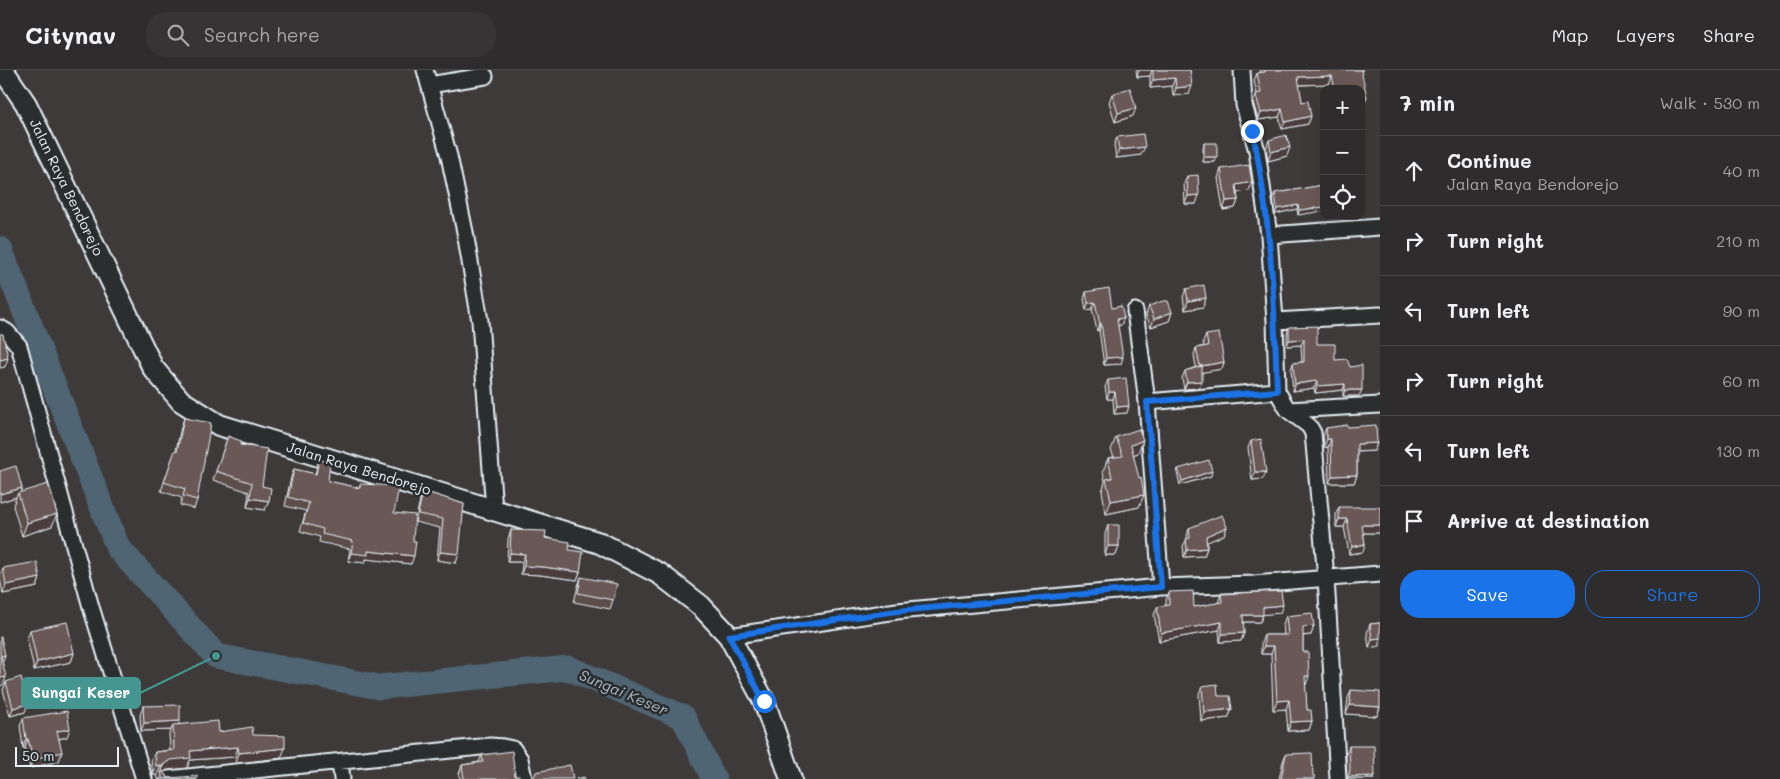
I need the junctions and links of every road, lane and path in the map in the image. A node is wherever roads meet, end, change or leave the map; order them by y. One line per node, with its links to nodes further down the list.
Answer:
1 (2, 70): 15 (main road, Jalan Raya Bendorejo)
2 (1242, 70): 6 (street)
3 (485, 76): 4 (street)
4 (427, 77): 15 (street)
5 (1380, 227): 6 (street)
6 (1269, 235): 9 (street)
7 (1135, 311): 12 (street)
8 (1380, 315): 9 (street)
9 (1275, 321): 11 (street)
10 (0, 328): 21 (street)
11 (1277, 391): 12 (street); 14 (street)
12 (1147, 402): 18 (street)
13 (1380, 405): 14 (street)
14 (1288, 410): 17 (street)
15 (494, 510): 19 (main road, Jalan Raya Bendorejo)
16 (1380, 574): 17 (street)
17 (1326, 578): 18 (street); 26 (street)
18 (1161, 587): 19 (street)
19 (729, 636): 25 (main road, Jalan Raya Bendorejo)
20 (340, 762): 22 (street); 23 (street); 24 (street)
21 (144, 779)
22 (168, 779)
23 (342, 779)
24 (524, 779)
25 (791, 779)
26 (1338, 779)

